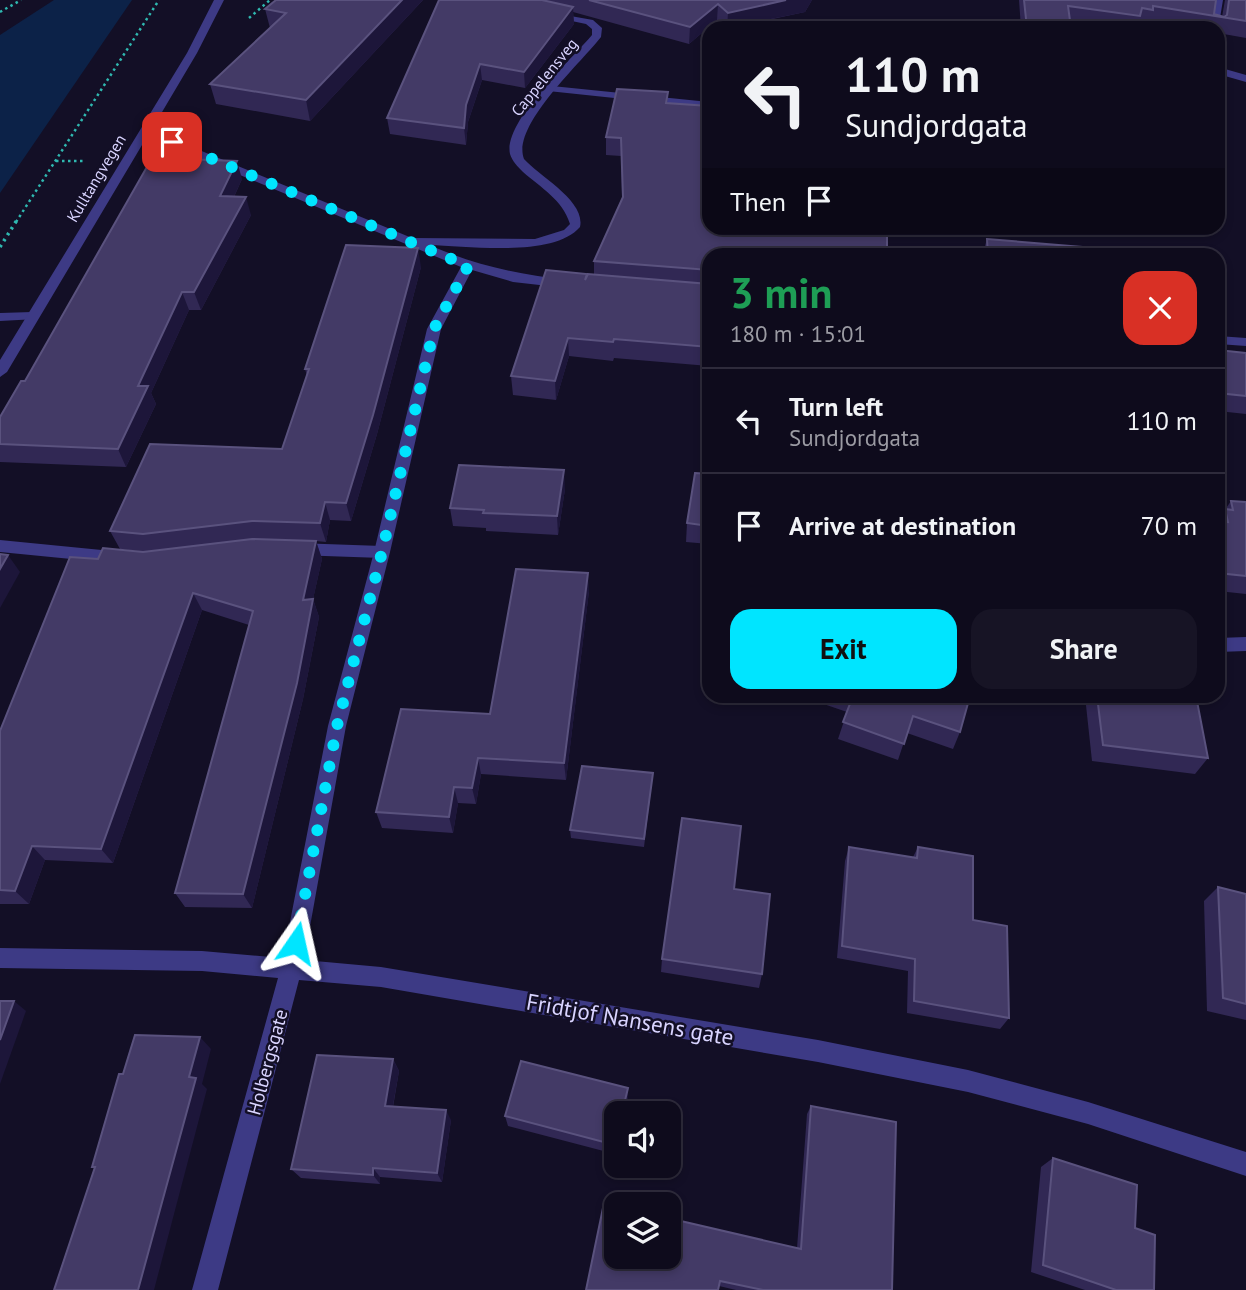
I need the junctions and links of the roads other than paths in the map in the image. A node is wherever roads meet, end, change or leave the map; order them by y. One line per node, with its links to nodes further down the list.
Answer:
1 (219, 0): 9 (street, Kulltangvegen)
2 (1218, 0): 4 (street)
3 (541, 12): 7 (street, Cappelensveg)
4 (1216, 21)
5 (1225, 72): 6 (street)
6 (1246, 79)
7 (552, 89): 8 (street); 10 (street, Cappelensveg)
8 (702, 104)
9 (140, 136): 10 (street); 13 (street, Kulltangvegen)
10 (408, 241): 11 (street)
11 (468, 266): 12 (street); 20 (street, Holbergsgate)
12 (576, 285)
13 (32, 316): 14 (street); 17 (street, Kulltangvegen)
14 (0, 317)
15 (1225, 340): 16 (street)
16 (1246, 342)
17 (0, 372)
18 (0, 546): 21 (street)
19 (272, 548): 20 (street)
20 (382, 552): 25 (street, Holbergsgate)
21 (138, 560)
22 (1246, 644): 23 (street)
23 (1225, 645)
24 (0, 958): 25 (street, Fridtjof Nansens gate)
25 (291, 971): 26 (street, Fridtjof Nansens gate); 27 (street, Holbergsgate)
26 (1246, 1164)
27 (205, 1290)

